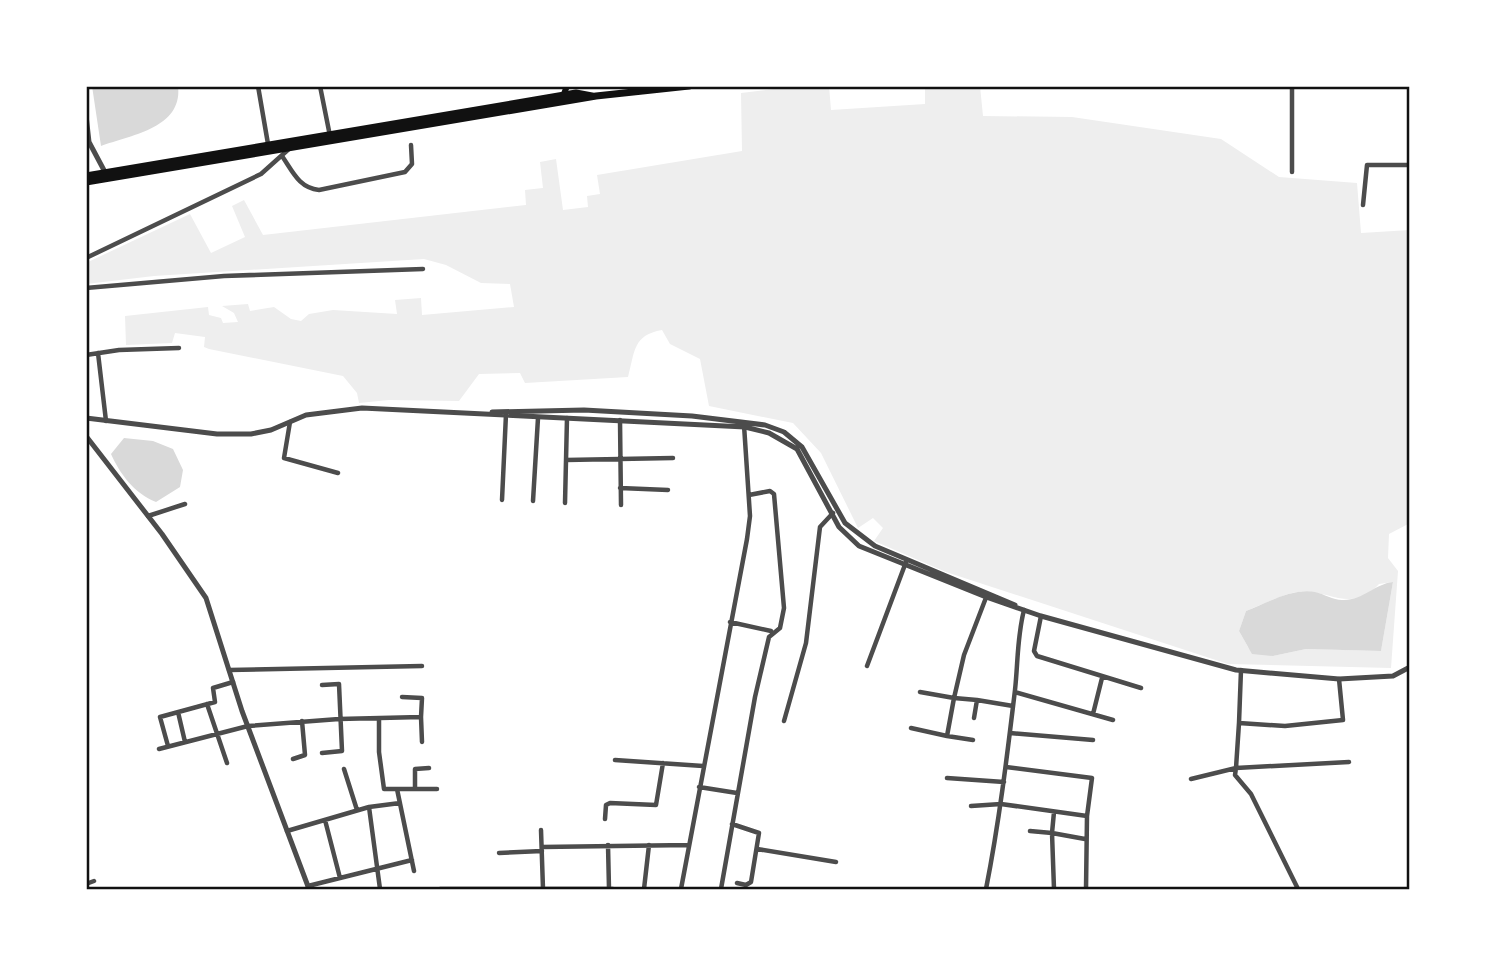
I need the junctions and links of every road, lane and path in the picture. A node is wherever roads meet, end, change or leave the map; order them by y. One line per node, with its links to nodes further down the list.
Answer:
1 (258, 86): 10 (street)
2 (320, 86): 9 (street)
3 (567, 86): 7 (main road)
4 (689, 86): 6 (highway)
5 (1292, 86): 15 (street)
6 (576, 94): 7 (highway)
7 (562, 100): 9 (highway)
8 (86, 116): 17 (street)
9 (331, 137): 10 (highway); 12 (highway)
10 (268, 144): 17 (highway)
11 (411, 145): 13 (street)
12 (290, 147): 13 (street); 17 (highway)
13 (282, 156): 20 (street)
14 (1410, 165): 19 (street)
15 (1292, 172)
16 (86, 176): 17 (highway)
17 (107, 176): 18 (highway)
18 (86, 183)
19 (1363, 205)
20 (86, 258)
21 (423, 269): 22 (street)
22 (86, 288)
23 (179, 348): 24 (street)
24 (98, 353): 25 (street); 31 (street)
25 (86, 355)
26 (506, 413): 28 (street); 32 (street); 33 (street); 42 (street)
27 (86, 418): 31 (street)
28 (538, 418): 29 (street); 43 (street)
29 (567, 418): 30 (street); 37 (street)
30 (620, 419): 33 (street); 35 (street)
31 (106, 421): 32 (street)
32 (290, 421): 38 (street)
33 (744, 424): 41 (street); 47 (street); 48 (street)
34 (86, 436): 49 (street)
35 (620, 458): 36 (street); 37 (street); 39 (street)
36 (673, 458)
37 (566, 460): 44 (street)
38 (338, 473)
39 (620, 488): 40 (street); 46 (street)
40 (668, 490)
41 (749, 495): 54 (street); 55 (street)
42 (502, 500)
43 (534, 501)
44 (565, 503)
45 (185, 504): 49 (street)
46 (621, 505)
47 (837, 510): 48 (street); 50 (street)
48 (831, 515): 50 (street); 81 (street)
49 (147, 516): 59 (street)
50 (905, 563): 51 (street); 57 (street)
51 (987, 594): 52 (street); 69 (street)
52 (1021, 608): 53 (street); 67 (street)
53 (1041, 616): 60 (street); 61 (street)
54 (730, 622): 55 (street); 100 (street)
55 (772, 631): 112 (street)
56 (422, 666): 59 (street)
57 (867, 666)
58 (1410, 667): 62 (street)
59 (229, 670): 63 (street)
60 (1241, 670): 62 (street); 82 (street)
61 (1101, 678): 65 (street); 74 (street)
62 (1339, 679): 82 (street)
63 (233, 682): 71 (street); 83 (street)
64 (322, 685): 77 (street)
65 (1141, 688)
66 (920, 692): 69 (street)
67 (1015, 692): 72 (street); 74 (street)
68 (402, 697): 75 (street)
69 (954, 698): 70 (street); 87 (street)
70 (977, 700): 72 (street); 76 (street)
71 (207, 704): 73 (street); 86 (street)
72 (1013, 706): 85 (street)
73 (178, 712): 90 (street); 92 (street)
74 (1093, 715): 79 (street)
75 (421, 717): 78 (street); 91 (street)
76 (974, 718)
77 (339, 719): 78 (street); 80 (street); 94 (street)
78 (379, 719): 109 (street)
79 (1113, 720)
80 (302, 721): 83 (street); 95 (street)
81 (784, 721)
82 (1239, 723): 103 (street)
83 (248, 726): 86 (street); 124 (street)
84 (911, 728): 87 (street)
85 (1010, 733): 89 (street); 101 (street)
86 (216, 734): 90 (street); 98 (street)
87 (947, 736): 88 (street)
88 (972, 740)
89 (1093, 740)
90 (186, 742): 92 (street)
91 (422, 743)
92 (169, 746): 93 (street)
93 (159, 749)
94 (322, 753)
95 (293, 758)
96 (615, 760): 99 (street)
97 (1349, 762): 103 (street)
98 (227, 763)
99 (663, 763): 100 (street); 120 (street)
100 (703, 766): 108 (street)
101 (1006, 767): 107 (street); 119 (street)
102 (429, 768): 110 (street)
103 (1236, 768): 106 (street); 153 (street)
104 (344, 769): 117 (street)
105 (947, 778): 107 (street)
106 (1191, 779)
107 (1004, 782): 114 (street)
108 (699, 787): 112 (street); 130 (street)
109 (397, 789): 110 (street); 113 (street)
110 (415, 789): 111 (street)
111 (437, 789)
112 (737, 793): 122 (street)
113 (400, 803): 116 (street); 134 (street)
114 (1001, 804): 115 (street); 118 (street); 150 (street)
115 (971, 806)
116 (369, 807): 117 (street); 136 (street)
117 (357, 810): 121 (street)
118 (1054, 812): 119 (street); 126 (street)
119 (1087, 817): 127 (street)
120 (605, 819)
121 (325, 820): 124 (street); 138 (street)
122 (732, 824): 132 (street); 149 (street)
123 (541, 830): 131 (street)
124 (287, 831): 142 (street)
125 (1030, 831): 126 (street)
126 (1052, 833): 127 (street); 151 (street)
127 (1085, 839): 152 (street)
128 (608, 845): 129 (street); 131 (street); 146 (street)
129 (649, 845): 130 (street); 147 (street)
130 (689, 845): 148 (street)
131 (542, 849): 133 (street); 145 (street)
132 (757, 849): 135 (street); 140 (street)
133 (499, 853)
134 (412, 860): 136 (street); 137 (street)
135 (836, 862)
136 (377, 868): 138 (street); 143 (street)
137 (414, 871)
138 (340, 878): 142 (street)
139 (93, 881): 141 (street)
140 (737, 883)
141 (86, 884)
142 (309, 888)
143 (380, 889)
144 (440, 889): 145 (street)
145 (543, 889): 146 (street)
146 (611, 889)
147 (644, 889)
148 (681, 889)
149 (721, 889)
150 (986, 889)
151 (1054, 889)
152 (1086, 889)
153 (1298, 889)

